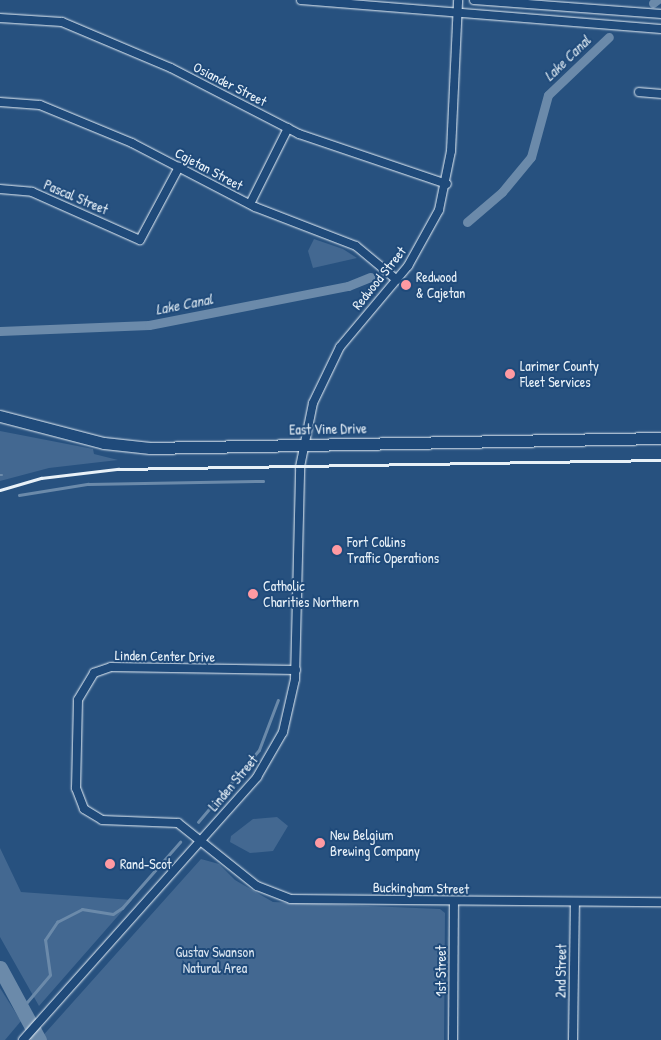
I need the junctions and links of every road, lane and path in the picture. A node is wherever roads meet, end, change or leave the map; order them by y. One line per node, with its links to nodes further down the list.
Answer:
1 (301, 0): 4 (street)
2 (458, 0): 4 (street, Redwood Street)
3 (474, 0): 5 (street)
4 (457, 14): 7 (street); 13 (street, Redwood Street)
5 (661, 14)
6 (0, 18): 11 (street, Osiander Street)
7 (661, 29)
8 (638, 92): 9 (street)
9 (661, 94)
10 (0, 102): 12 (street, Cajetan Street)
11 (288, 128): 13 (street, Osiander Street); 15 (street)
12 (179, 167): 14 (street, Pascal Street); 15 (street, Cajetan Street)
13 (447, 184): 16 (street, Redwood Street)
14 (0, 189)
15 (250, 204): 16 (street, Cajetan Street)
16 (396, 280): 19 (street, Redwood Street)
17 (0, 416): 19 (main road, East Vine Drive)
18 (661, 438): 19 (main road, East Vine Drive)
19 (304, 444): 20 (street, Linden Street)
20 (296, 670): 21 (street, Linden Street); 21 (street, Linden Center Drive)
21 (202, 839): 22 (street, Buckingham Street); 25 (street, Linden Street)
22 (454, 901): 23 (street, Buckingham Street); 26 (street, 1st Street)
23 (575, 902): 24 (street, Buckingham Street); 27 (street, 2nd Street)
24 (661, 902)
25 (23, 1040)
26 (453, 1040)
27 (573, 1040)

